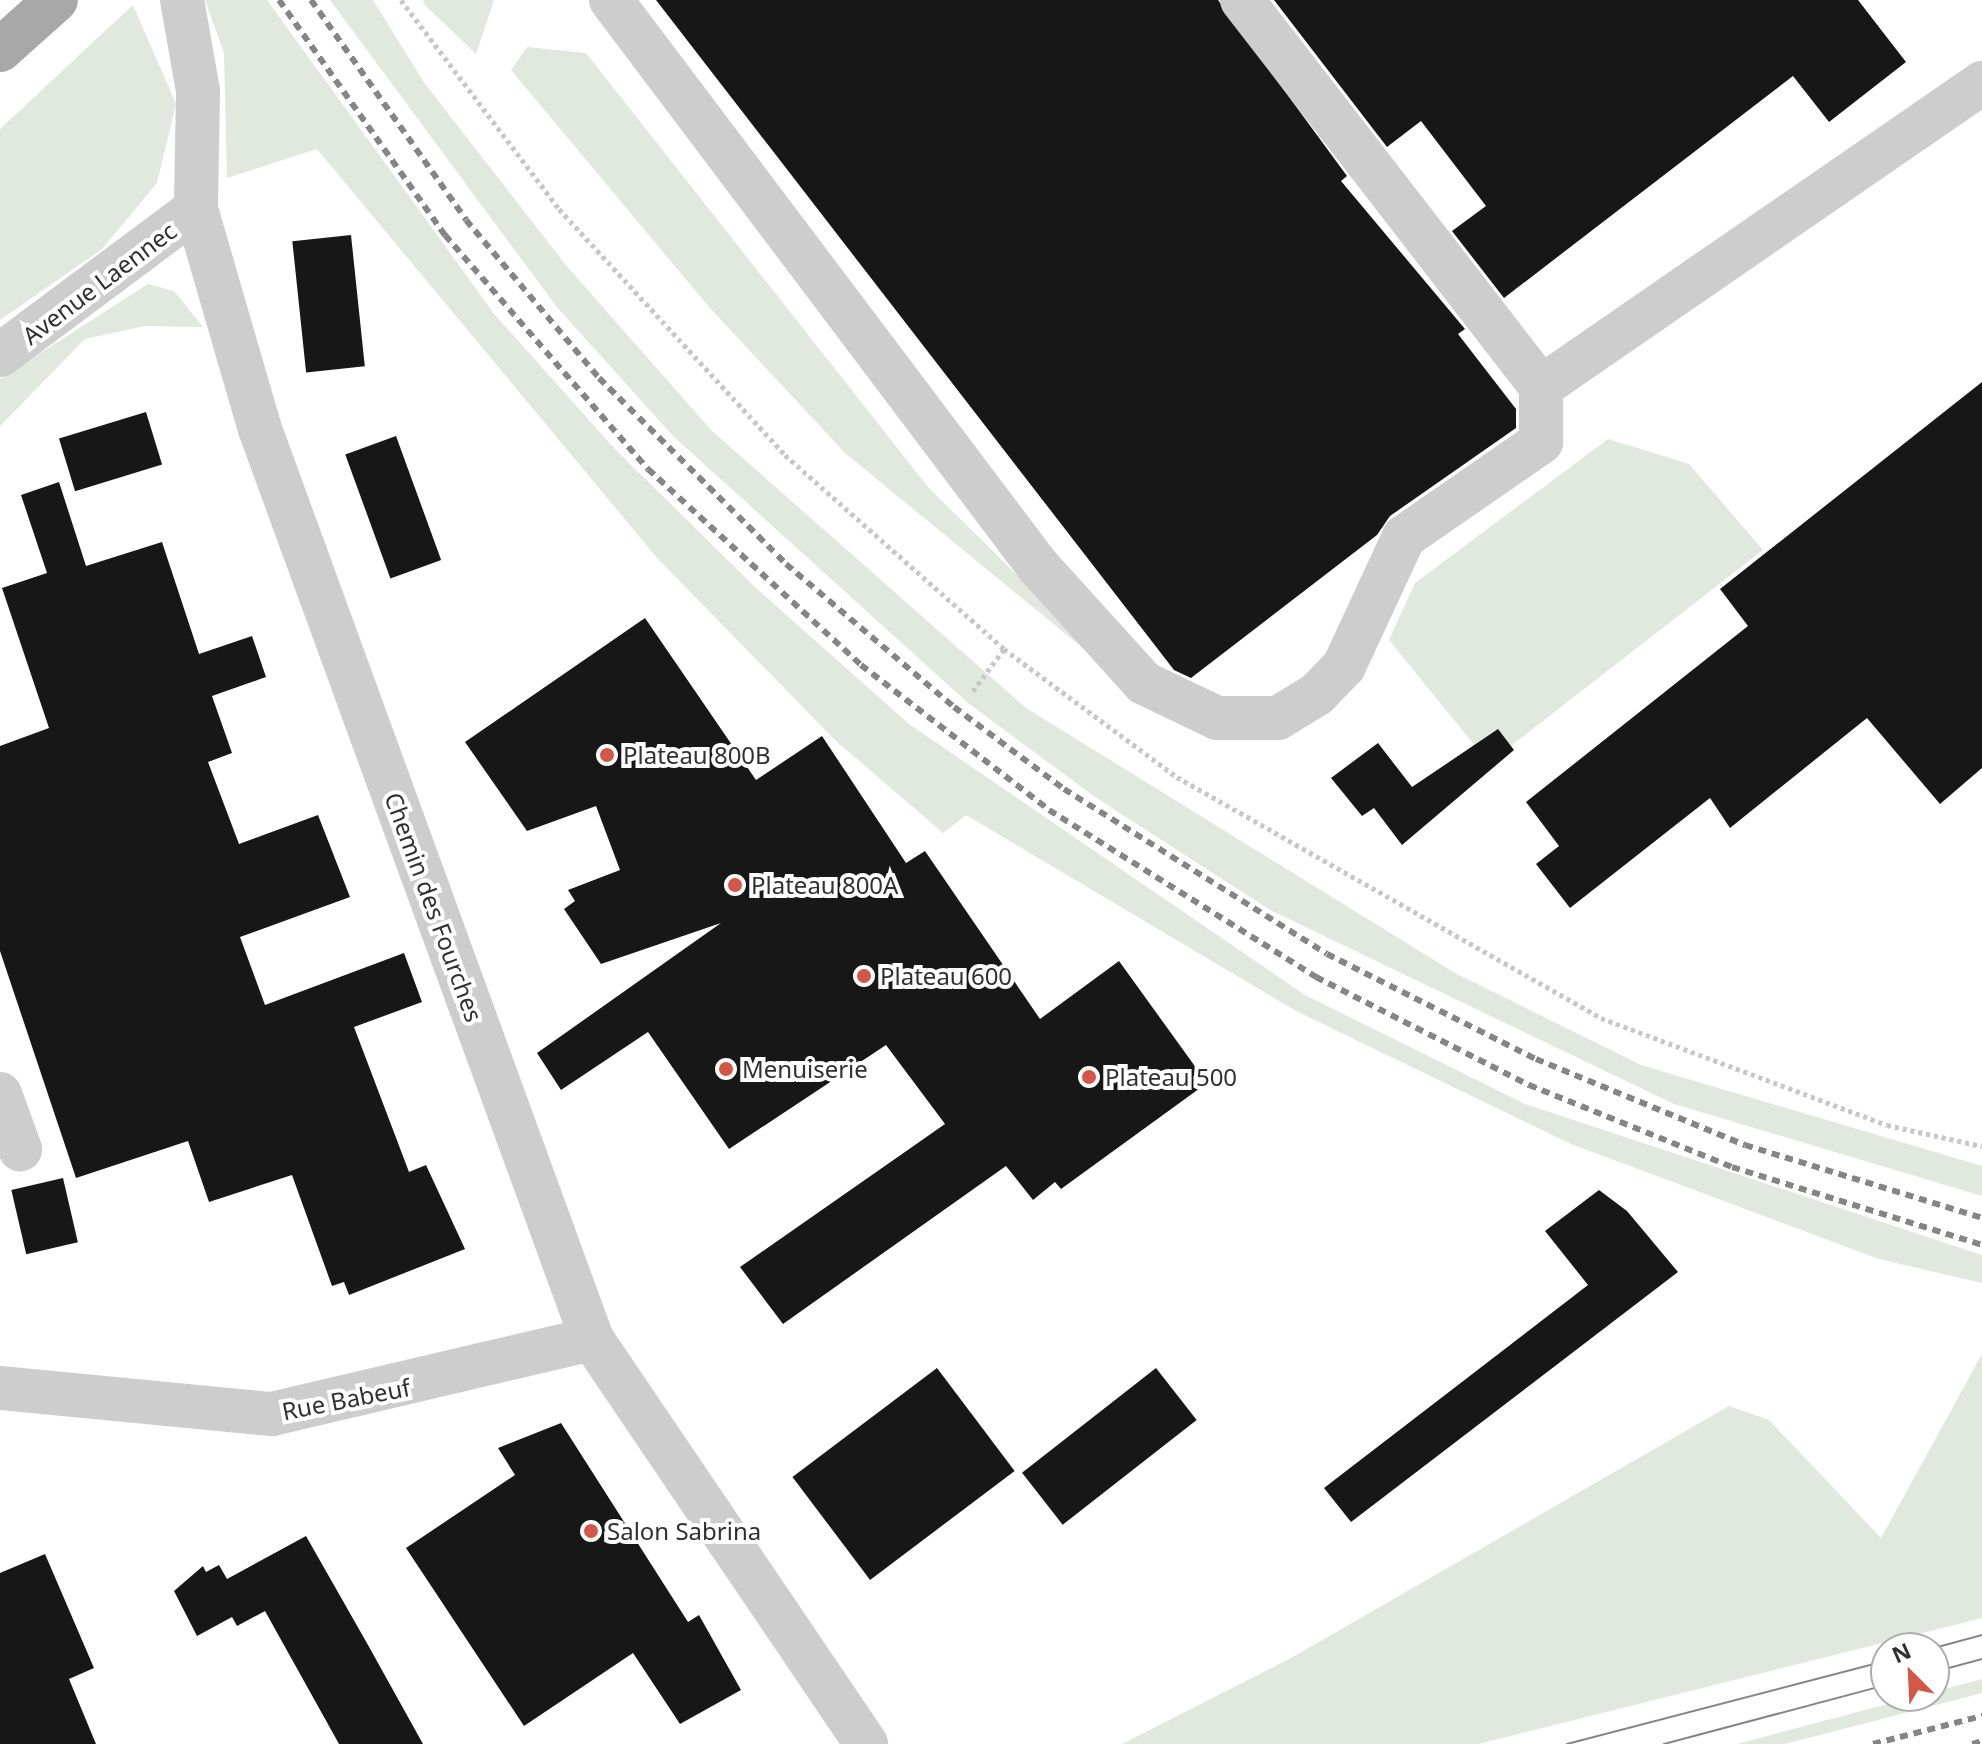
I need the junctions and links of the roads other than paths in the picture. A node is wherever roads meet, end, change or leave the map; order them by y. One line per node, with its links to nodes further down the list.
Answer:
1 (56, 0): 5 (main road)
2 (182, 0): 7 (street, Chemin des Fourches)
3 (611, 0): 9 (street)
4 (1242, 0): 9 (street)
5 (0, 50)
6 (1982, 83): 9 (street)
7 (196, 209): 8 (street, Avenue Laennec); 12 (street, Chemin des Fourches)
8 (0, 355)
9 (1541, 387)
10 (0, 1094): 11 (street)
11 (20, 1149)
12 (592, 1339): 13 (street, Rue Babeuf); 14 (street, Chemin des Fourches)
13 (0, 1388)
14 (866, 1744)

